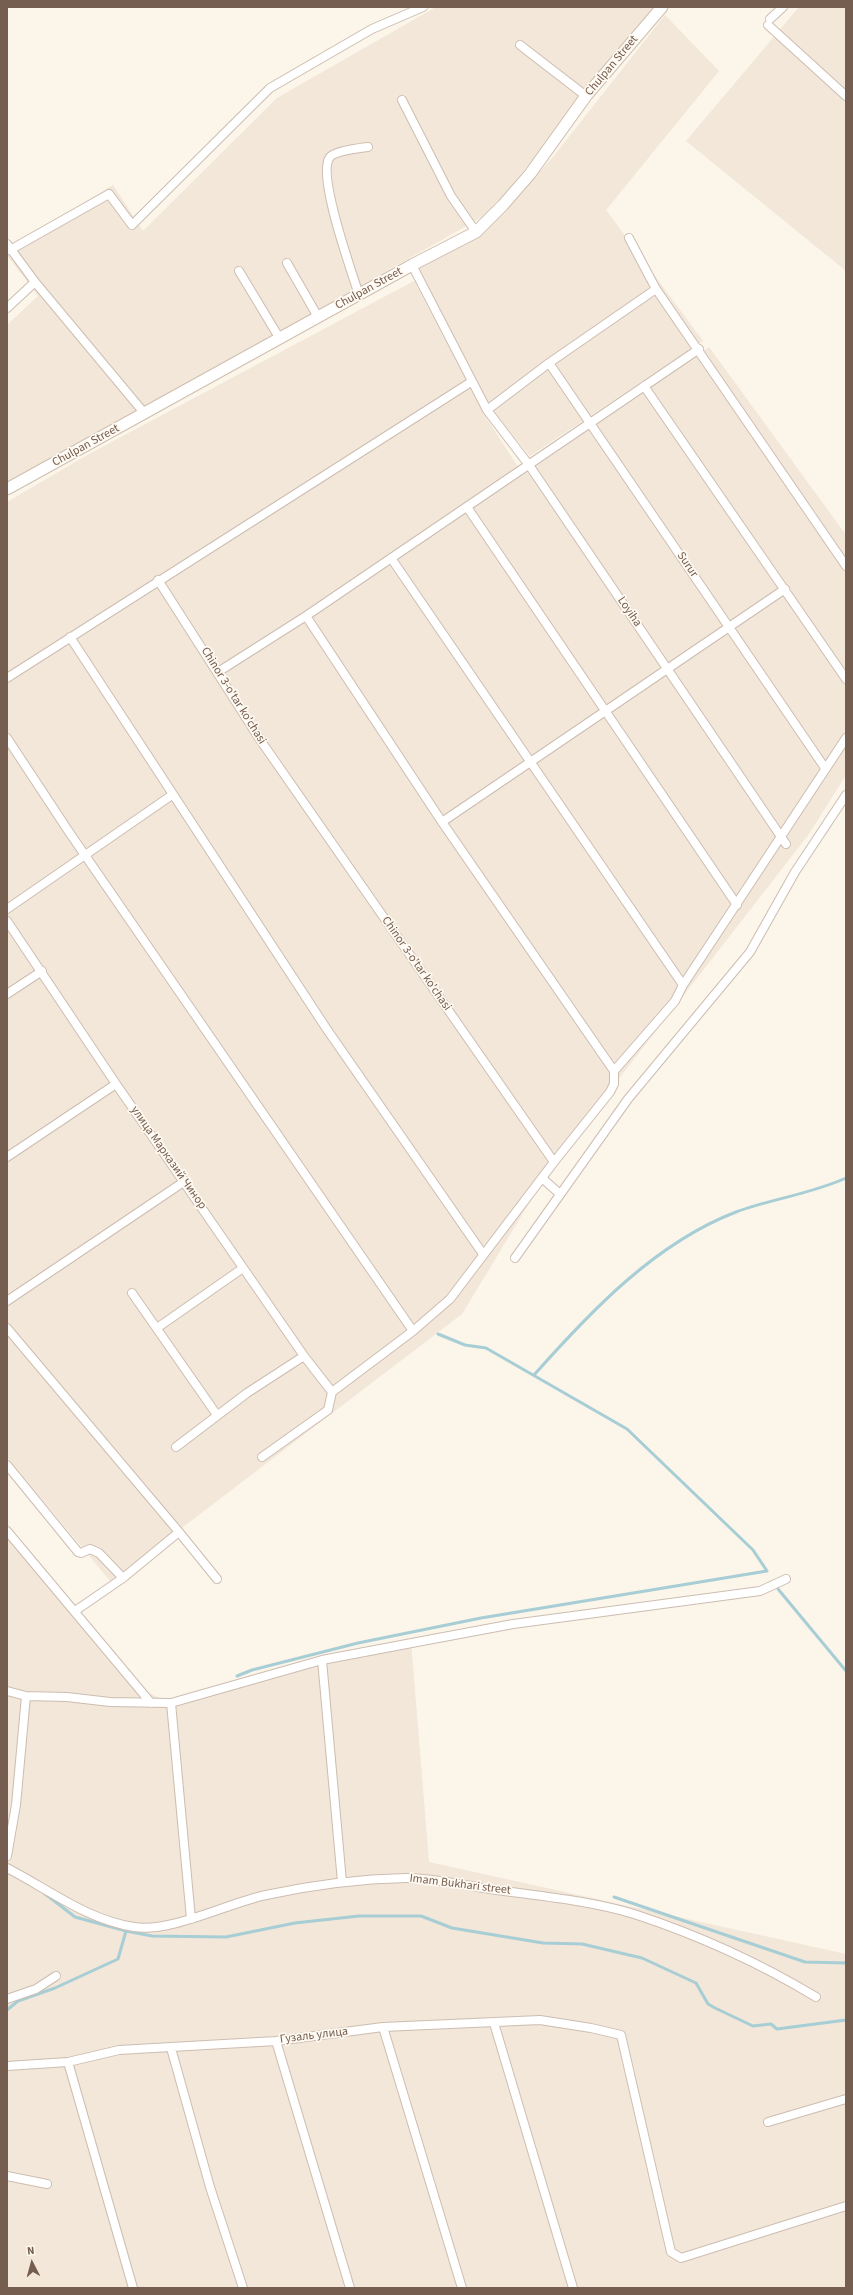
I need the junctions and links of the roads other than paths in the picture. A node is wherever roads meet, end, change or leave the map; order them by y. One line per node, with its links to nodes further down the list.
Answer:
1 (423, 7): 11 (street)
2 (662, 7): 5 (main road, Chulpan Street)
3 (783, 7): 6 (street)
4 (520, 45): 5 (street)
5 (586, 96): 9 (main road, Chulpan Street)
6 (846, 96)
7 (402, 100): 9 (street)
8 (368, 147): 17 (street)
9 (476, 232): 13 (main road, Chulpan Street)
10 (629, 238): 16 (street)
11 (9, 247): 15 (street)
12 (287, 263): 19 (street)
13 (412, 265): 17 (main road, Chulpan Street); 23 (street, Loyiha)
14 (239, 271): 20 (street)
15 (35, 282): 18 (street); 26 (street)
16 (656, 289): 21 (street); 22 (street)
17 (359, 295): 19 (main road, Chulpan Street)
18 (7, 308)
19 (318, 317): 20 (main road, Chulpan Street)
20 (280, 339): 26 (main road, Chulpan Street)
21 (699, 349): 24 (street); 32 (street)
22 (549, 363): 25 (street); 27 (street, Surur)
23 (471, 382): 25 (street, Loyiha); 33 (street)
24 (644, 386): 27 (street); 34 (street)
25 (487, 410): 28 (street, Loyiha)
26 (145, 414): 29 (main road, Chulpan Street)
27 (591, 423): 28 (street); 36 (street, Surur)
28 (529, 465): 30 (street); 38 (street, Loyiha)
29 (7, 489)
30 (468, 507): 31 (street); 42 (street)
31 (391, 558): 35 (street); 45 (street)
32 (846, 566)
33 (158, 580): 37 (street); 39 (street, Chinor 3-o'tar ko'chasi)
34 (785, 589): 36 (street); 41 (street)
35 (306, 616): 39 (street); 49 (street)
36 (729, 627): 38 (street); 46 (street, Surur)
37 (70, 637): 40 (street); 47 (street)
38 (667, 669): 42 (street); 50 (street, Loyiha)
39 (218, 672): 62 (street, Chinor 3-o'tar ko'chasi)
40 (7, 678)
41 (846, 679)
42 (605, 710): 45 (street); 53 (street)
43 (7, 738): 52 (street)
44 (846, 738): 46 (street)
45 (530, 762): 49 (street); 57 (street)
46 (825, 768): 50 (street)
47 (172, 795): 52 (street); 66 (street)
48 (846, 795): 65 (street)
49 (442, 822): 59 (street)
50 (781, 836): 51 (street, Loyiha); 53 (street)
51 (786, 844)
52 (84, 854): 54 (street); 73 (street)
53 (737, 905): 57 (street)
54 (7, 909)
55 (7, 921): 56 (street, улица Марказий Чинор)
56 (42, 971): 58 (street); 60 (street, улица Марказий Чинор)
57 (683, 985): 59 (street)
58 (7, 994)
59 (614, 1071): 62 (street)
60 (116, 1084): 61 (street); 64 (street, улица Марказий Чинор)
61 (7, 1157)
62 (554, 1162): 63 (street)
63 (542, 1178): 65 (street); 66 (street)
64 (185, 1181): 68 (street, улица Марказий Чинор); 70 (street)
65 (560, 1194): 67 (street)
66 (483, 1254): 73 (street)
67 (515, 1258)
68 (243, 1268): 72 (street); 74 (street, улица Марказий Чинор)
69 (132, 1293): 72 (street)
70 (7, 1301)
71 (7, 1328): 81 (street)
72 (157, 1328): 76 (street)
73 (413, 1331): 75 (street)
74 (304, 1356): 75 (street, улица Марказий Чинор); 76 (street)
75 (332, 1392): 78 (street)
76 (217, 1416): 77 (street)
77 (176, 1447)
78 (262, 1457)
79 (7, 1465): 82 (street)
80 (7, 1531): 85 (street)
81 (181, 1535): 82 (street); 83 (street)
82 (123, 1578): 85 (street)
83 (217, 1579)
84 (786, 1579): 86 (street)
85 (75, 1611): 89 (street)
86 (322, 1660): 90 (street); 93 (street)
87 (7, 1691): 88 (street)
88 (26, 1696): 89 (street); 91 (street)
89 (151, 1703): 90 (street)
90 (171, 1703): 94 (street)
91 (7, 1856)
92 (7, 1868): 94 (street, Imam Bukhari street)
93 (342, 1882): 94 (street, Imam Bukhari street); 96 (street, Imam Bukhari street)
94 (191, 1919)
95 (56, 1976): 97 (street)
96 (816, 1997)
97 (7, 1999)
98 (494, 2023): 99 (street, Гузаль улица); 108 (street, Гузаль улица); 113 (street)
99 (383, 2027): 100 (street, Гузаль улица); 112 (street)
100 (276, 2041): 101 (street, Гузаль улица); 111 (street)
101 (171, 2048): 102 (street, Гузаль улица); 110 (street)
102 (68, 2062): 103 (street, Гузаль улица); 109 (street)
103 (7, 2066)
104 (846, 2099): 105 (street)
105 (768, 2122)
106 (7, 2176): 107 (street)
107 (47, 2184)
108 (846, 2206)
109 (133, 2288)
110 (243, 2288)
111 (350, 2288)
112 (462, 2288)
113 (573, 2288)

